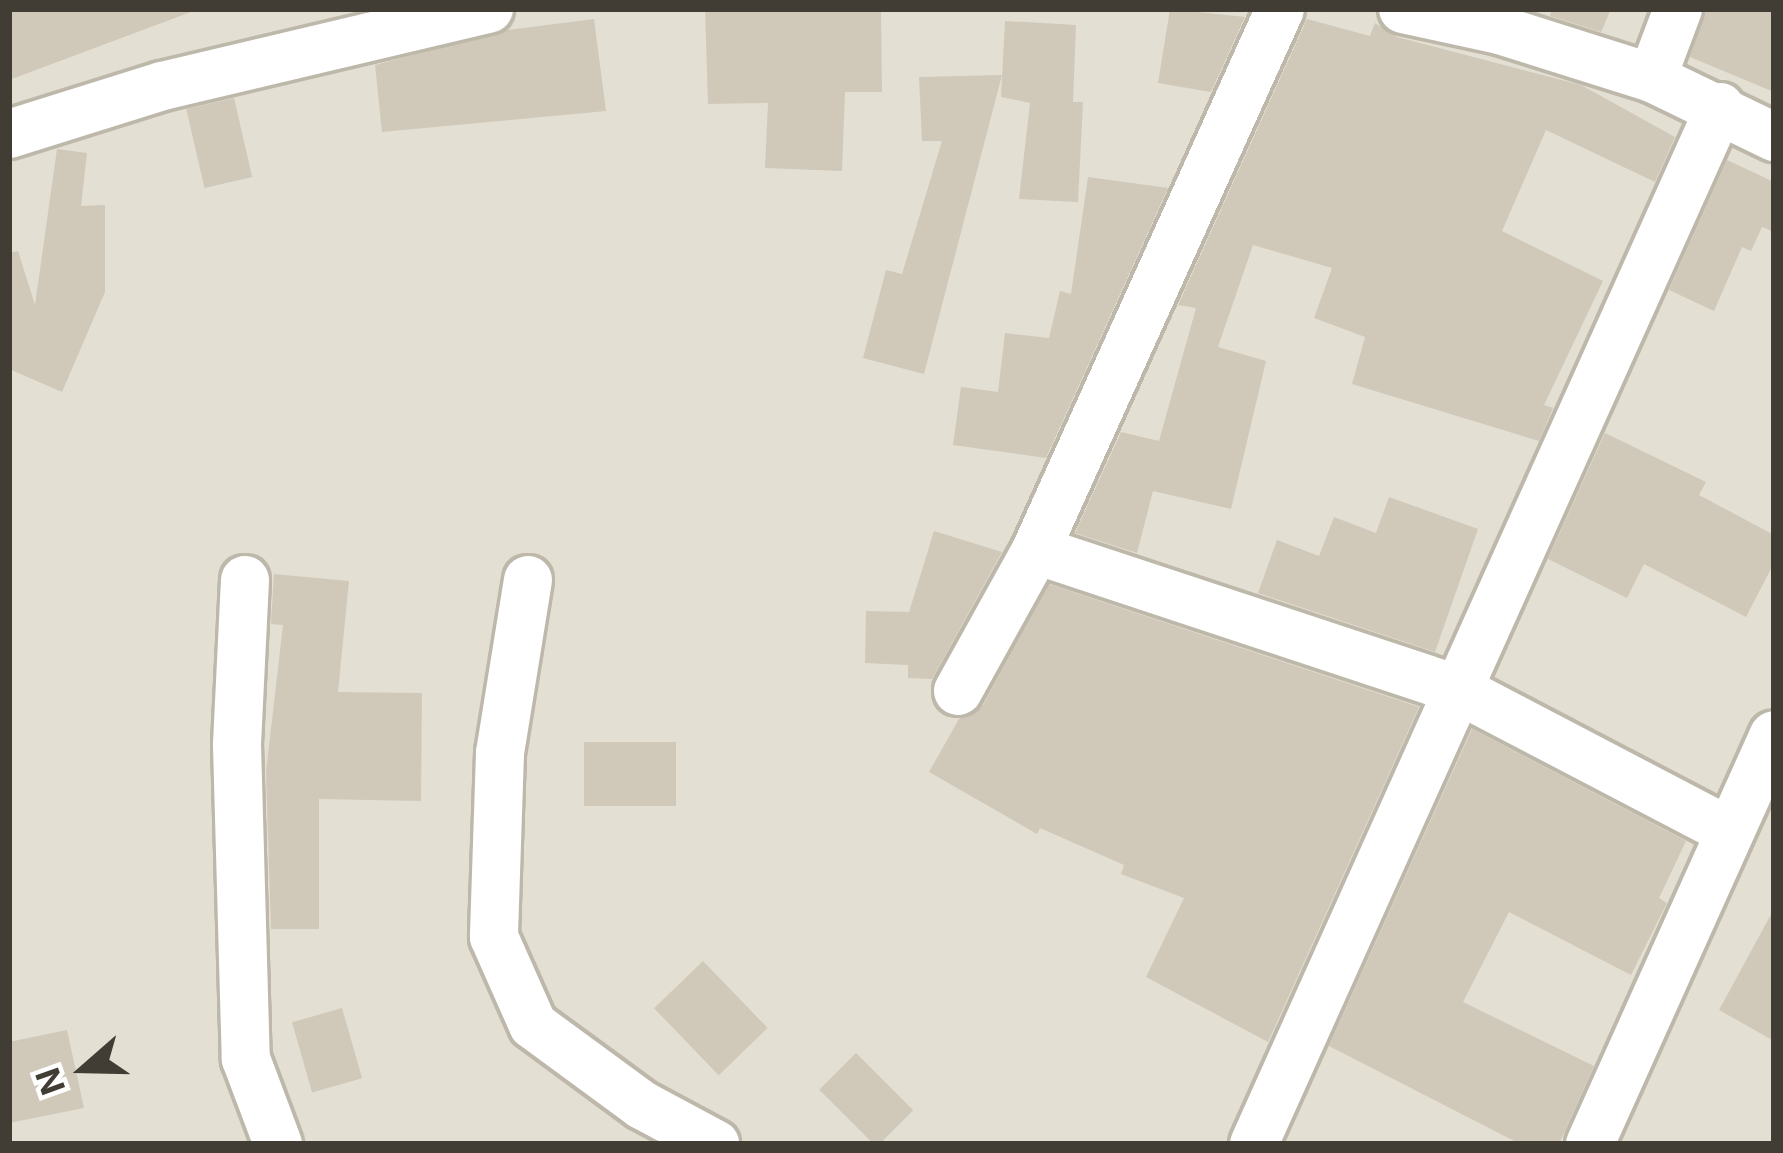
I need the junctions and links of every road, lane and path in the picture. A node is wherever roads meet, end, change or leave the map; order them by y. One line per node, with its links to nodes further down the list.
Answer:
1 (1280, 9): 9 (street)
2 (1403, 9): 5 (street)
3 (1678, 9): 5 (street)
4 (459, 11): 7 (street)
5 (1652, 78): 6 (street)
6 (1720, 107): 8 (street); 12 (street)
7 (9, 134)
8 (1774, 137)
9 (1036, 550): 12 (street); 13 (street)
10 (244, 580): 16 (street)
11 (528, 580): 17 (street)
12 (1457, 689): 15 (street); 18 (street)
13 (958, 691)
14 (1774, 735): 15 (street)
15 (1727, 830): 19 (street)
16 (278, 1144)
17 (714, 1144)
18 (1254, 1144)
19 (1590, 1144)

